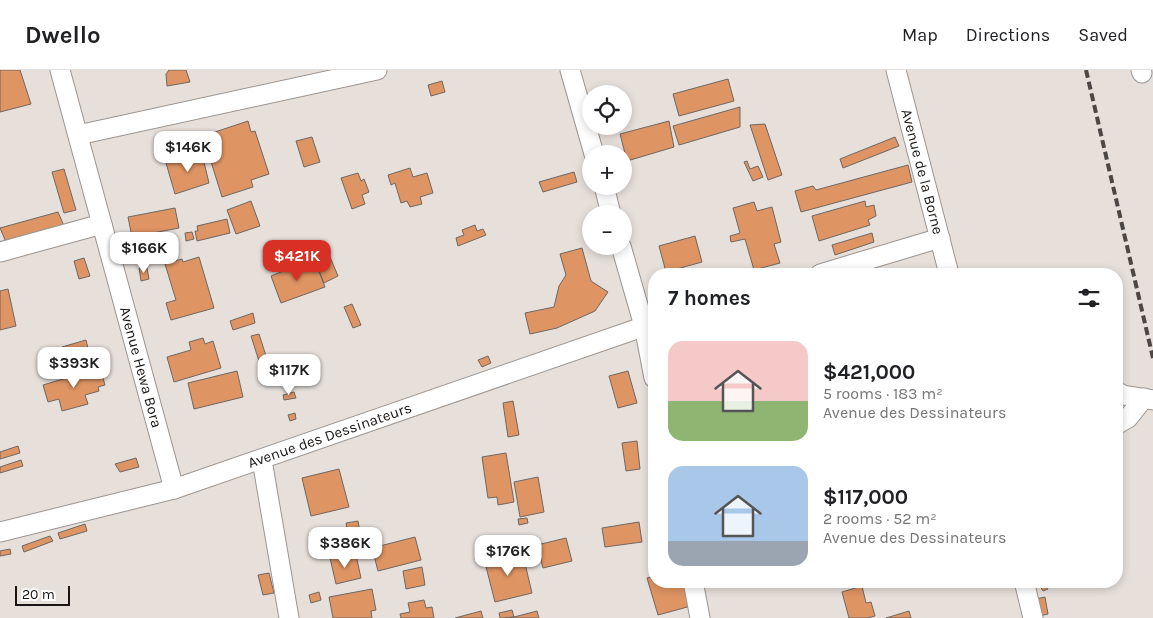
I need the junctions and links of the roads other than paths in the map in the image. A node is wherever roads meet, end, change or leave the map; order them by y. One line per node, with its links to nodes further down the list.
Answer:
1 (60, 70): 5 (street, Avenue Hewa Bora)
2 (376, 70): 5 (street)
3 (570, 70): 6 (street)
4 (896, 70): 8 (street, Avenue de la Borne)
5 (78, 134): 7 (street, Avenue Hewa Bora)
6 (591, 145)
7 (102, 224): 9 (street); 19 (street, Avenue Hewa Bora)
8 (940, 238): 11 (street); 12 (street, Avenue de la Borne)
9 (0, 252)
10 (624, 255): 13 (street)
11 (840, 268)
12 (948, 268)
13 (648, 322)
14 (648, 325): 18 (street, Avenue des Dessinateurs)
15 (1123, 394): 16 (street)
16 (1149, 399): 17 (street)
17 (1123, 421)
18 (262, 460): 19 (street, Avenue des Dessinateurs); 23 (street)
19 (174, 489): 20 (street, Avenue des Dessinateurs)
20 (0, 532)
21 (694, 588): 24 (street)
22 (1026, 588): 25 (street)
23 (289, 618)
24 (700, 618)
25 (1033, 618)

